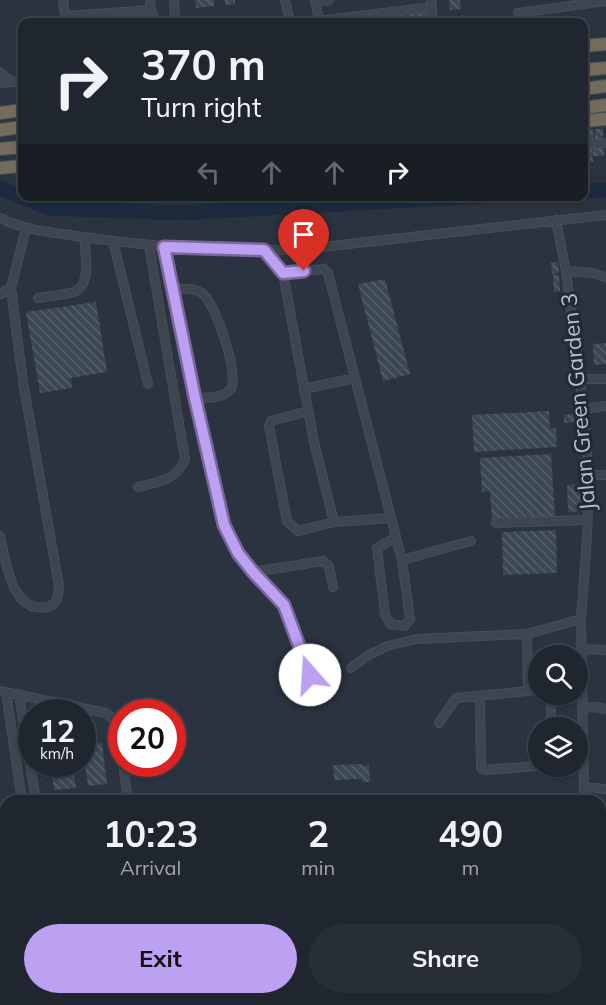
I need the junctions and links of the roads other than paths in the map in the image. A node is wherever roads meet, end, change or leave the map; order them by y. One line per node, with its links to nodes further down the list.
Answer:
1 (63, 0): 11 (street)
2 (150, 0): 9 (street)
3 (174, 0): 14 (street)
4 (285, 0): 15 (street)
5 (329, 0): 6 (street)
6 (315, 1): 16 (street)
7 (606, 1): 10 (street)
8 (431, 4): 17 (street)
9 (151, 10): 12 (street); 13 (street)
10 (518, 14)
11 (86, 18)
12 (113, 18)
13 (154, 18)
14 (174, 18)
15 (289, 18)
16 (318, 18)
17 (339, 18)
18 (606, 44): 19 (highway)
19 (588, 46)
20 (606, 68): 21 (highway)
21 (588, 70)
22 (0, 72): 23 (street)
23 (11, 81): 24 (street); 25 (street)
24 (18, 81)
25 (0, 83)
26 (606, 86): 27 (highway)
27 (588, 88)
28 (606, 105): 29 (highway)
29 (588, 107)
30 (18, 110): 31 (highway)
31 (0, 112)
32 (606, 119): 33 (highway)
33 (588, 121)
34 (18, 128): 35 (highway)
35 (0, 130)
36 (0, 142): 39 (street)
37 (606, 143): 38 (street)
38 (588, 145)
39 (18, 146)
40 (18, 148): 41 (highway, bridge)
41 (0, 150)
42 (18, 166): 43 (highway)
43 (0, 168)
44 (606, 215): 46 (street)
45 (0, 218): 47 (street)
46 (556, 220): 52 (street); 53 (street, Jalan Green Garden 3)
47 (26, 228): 48 (street); 56 (street)
48 (84, 237): 49 (street); 59 (street)
49 (113, 241): 50 (street); 63 (street)
50 (149, 245): 51 (street); 71 (street)
51 (164, 247): 52 (street); 57 (street)
52 (264, 250): 54 (street)
53 (566, 271): 55 (street); 61 (street, Jalan Green Garden 3)
54 (283, 273): 60 (street); 64 (street)
55 (606, 278)
56 (11, 288): 58 (street); 76 (street)
57 (173, 289): 65 (street); 65 (street)
58 (0, 294)
59 (38, 298)
60 (355, 378): 64 (street); 72 (street)
61 (580, 379): 62 (street); 67 (street, Jalan Green Garden 3)
62 (606, 379)
63 (148, 384)
64 (304, 389): 68 (street)
65 (195, 398): 80 (street)
66 (606, 406): 67 (street)
67 (583, 410): 69 (street, Jalan Green Garden 3)
68 (308, 411): 74 (street); 74 (street)
69 (589, 475): 70 (street); 73 (street, Jalan Green Garden 3)
70 (606, 475)
71 (138, 487)
72 (391, 518): 74 (street); 77 (street)
73 (588, 520): 75 (street); 82 (street, Jalan Green Garden 3)
74 (334, 522)
75 (496, 523)
76 (0, 536)
77 (396, 537): 79 (street); 79 (street)
78 (471, 542): 79 (street)
79 (402, 560)
80 (253, 572): 81 (street); 88 (street)
81 (333, 587)
82 (581, 619): 83 (street); 84 (street, Jalan Green Garden 3)
83 (527, 634): 87 (street); 89 (street)
84 (582, 645)
85 (588, 649): 86 (street)
86 (606, 650)
87 (351, 668)
88 (310, 675)
89 (528, 690): 92 (street)
90 (3, 691): 91 (street); 102 (street)
91 (19, 694): 96 (street); 103 (street)
92 (480, 696): 97 (street); 98 (street)
93 (582, 705): 94 (street, Jalan Green Garden 3)
94 (582, 708): 95 (street); 100 (street, Jalan Green Garden 3)
95 (606, 709)
96 (108, 714)
97 (439, 723)
98 (528, 767)
99 (125, 777): 104 (street)
100 (584, 787): 101 (street); 105 (street, Jalan Green Garden 3)
101 (606, 789)
102 (21, 795)
103 (35, 795)
104 (127, 795)
105 (584, 795)

